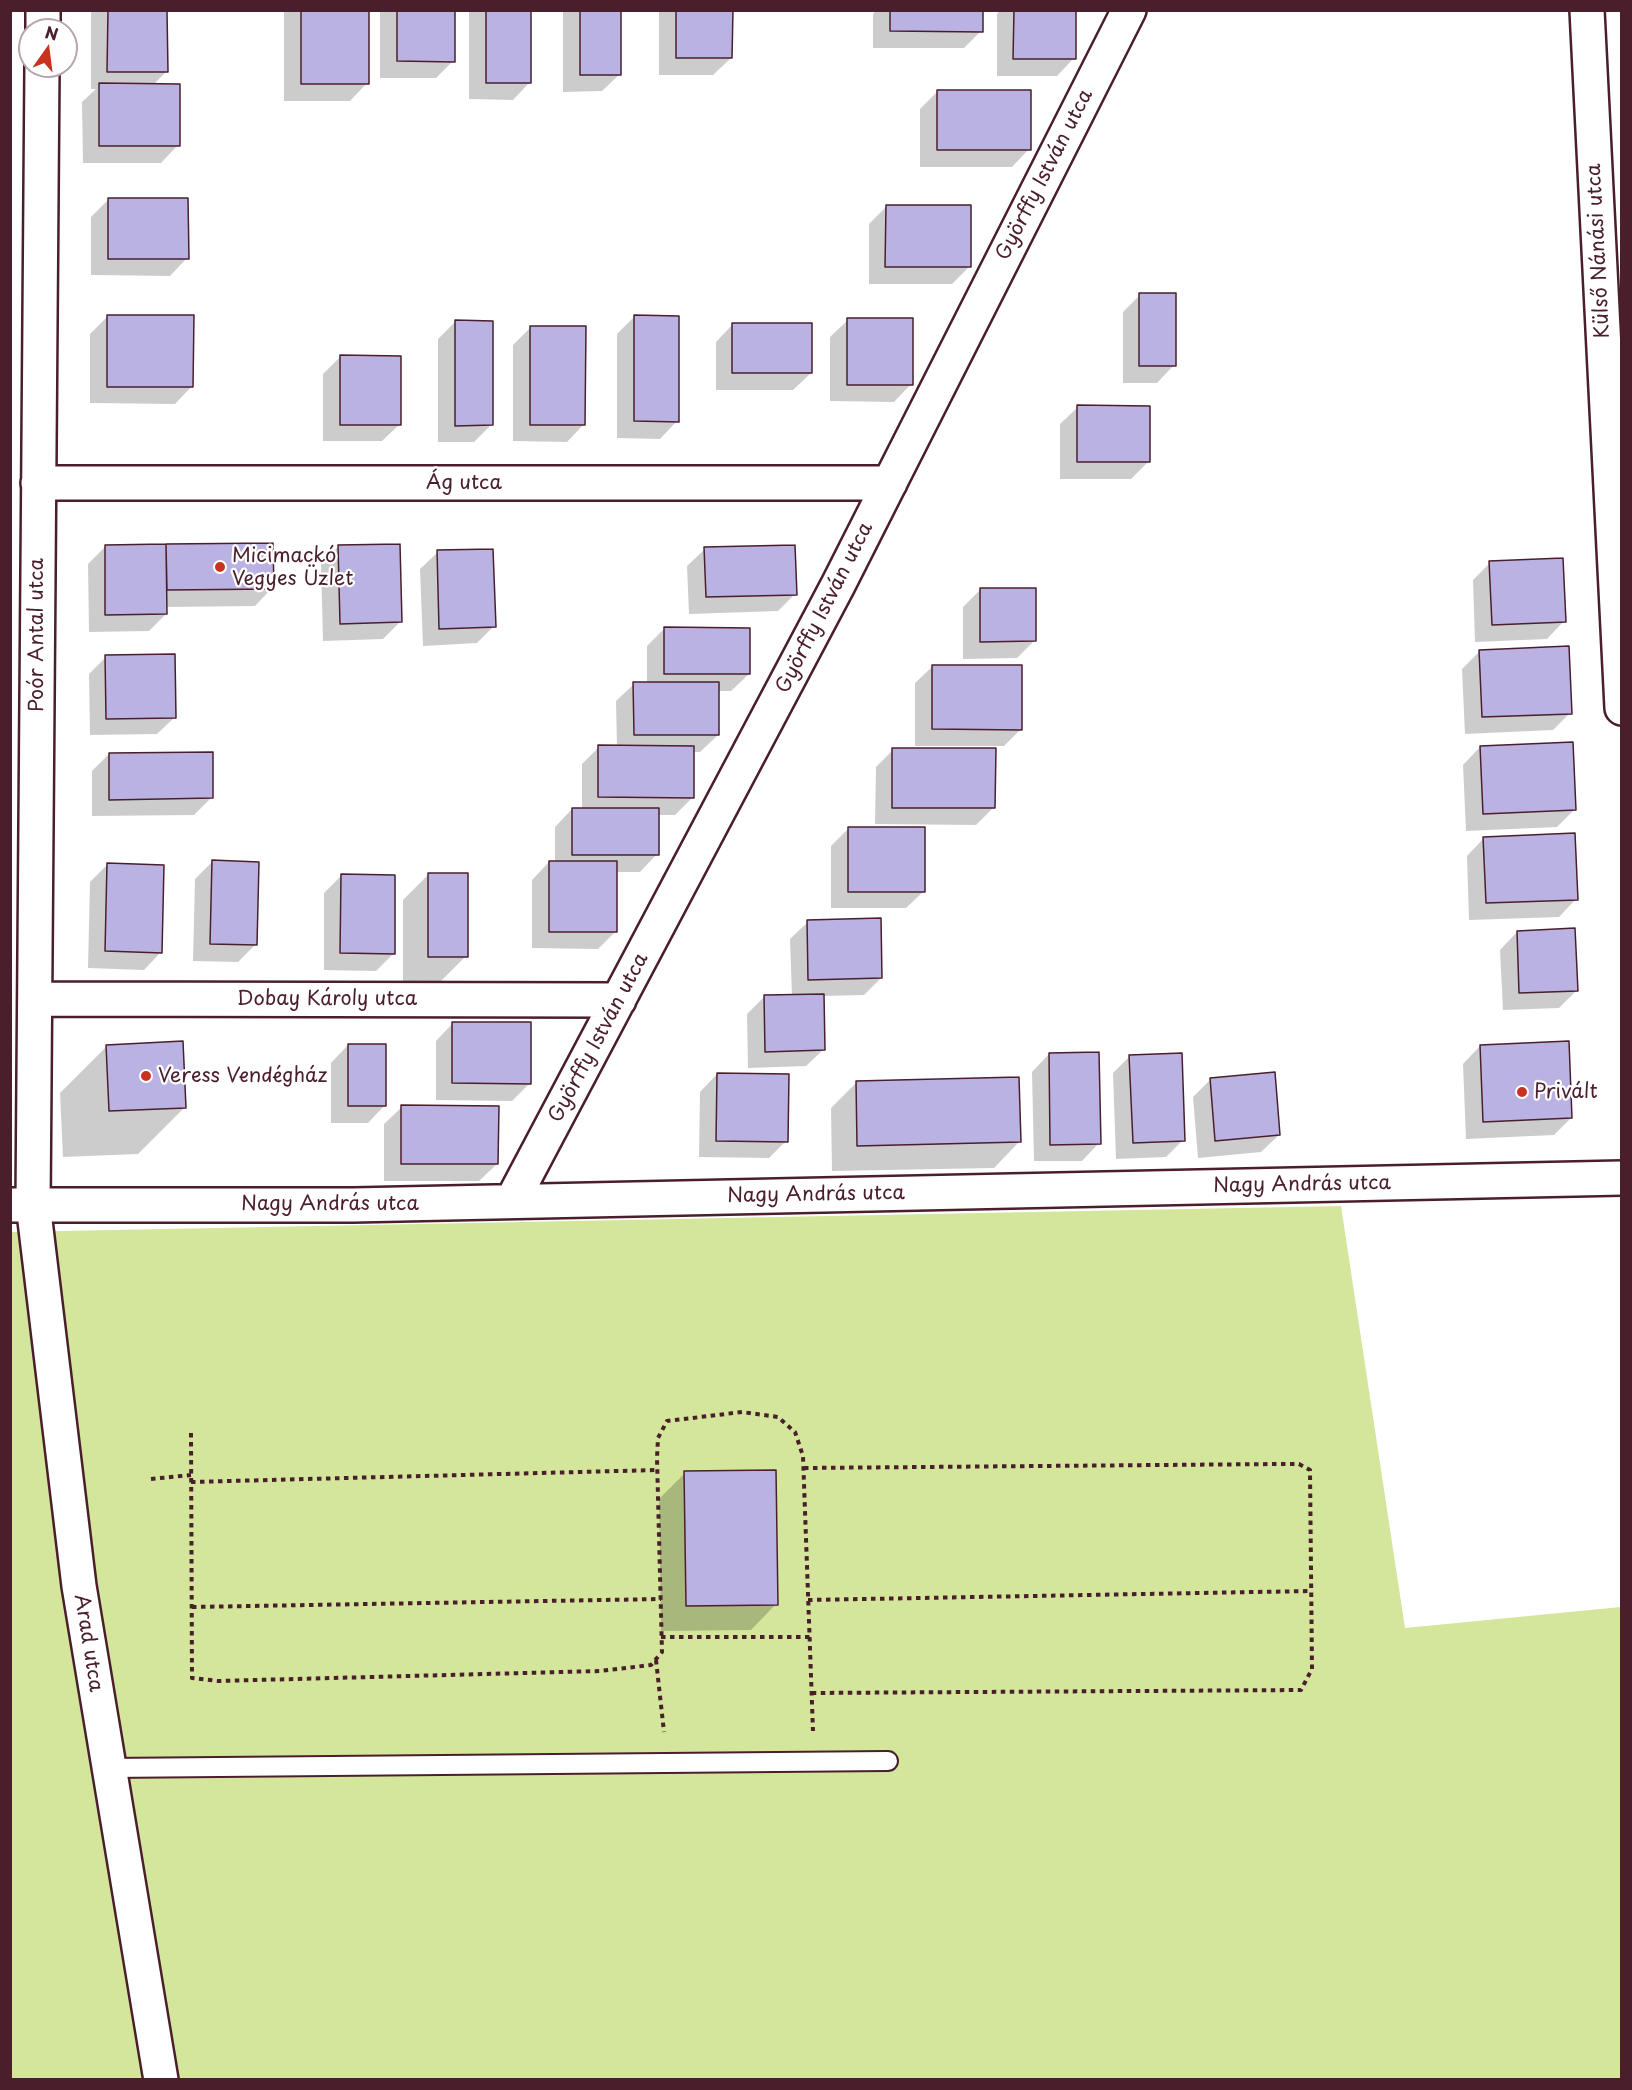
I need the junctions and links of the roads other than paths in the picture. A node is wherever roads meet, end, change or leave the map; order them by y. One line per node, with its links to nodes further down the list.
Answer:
1 (1129, 10): 5 (street, Györffy István utca)
2 (1587, 10): 6 (street, Külső Nánási utca)
3 (42, 78): 4 (street, Poór Antal utca)
4 (38, 483): 5 (street, Ág utca); 7 (street, Poór Antal utca)
5 (890, 483): 8 (street, Györffy István utca)
6 (1622, 708)
7 (36, 999): 8 (street, Dobay Károly utca); 11 (street, Poór Antal utca)
8 (619, 1000): 10 (street, Györffy István utca)
9 (1622, 1178): 10 (street, Nagy András utca)
10 (513, 1201): 11 (street, Nagy András utca)
11 (22, 1204): 13 (street, Arad utca)
12 (888, 1761): 13 (lane)
13 (108, 1768): 14 (street, Arad utca)
14 (161, 2079)

